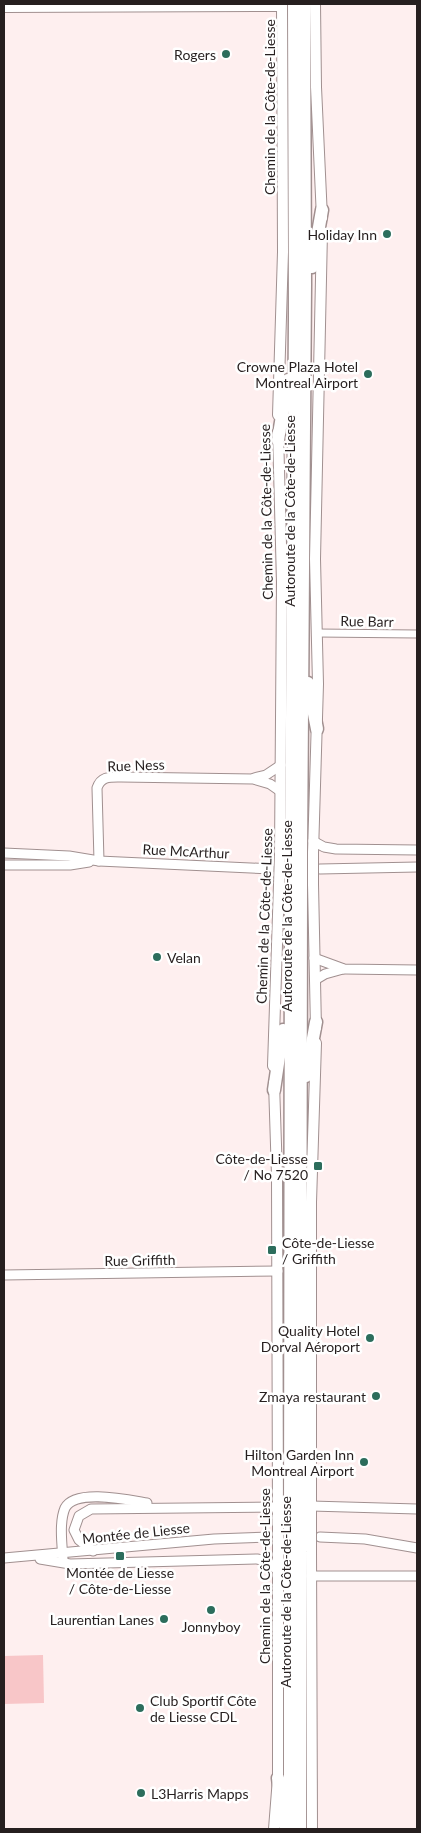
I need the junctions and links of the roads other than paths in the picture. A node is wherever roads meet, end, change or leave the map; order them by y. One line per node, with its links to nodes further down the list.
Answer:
1 (286, 4): 4 (main road); 6 (highway, Autoroute de la Côte-de-Liesse); 7 (main road, Chemin de la Côte-de-Liesse)
2 (304, 4): 6 (highway, Autoroute de la Côte-de-Liesse)
3 (316, 4): 5 (main road, Chemin de la Côte-de-Liesse)
4 (4, 7)
5 (322, 210): 6 (highway); 8 (main road, Chemin de la Côte-de-Liesse)
6 (300, 322): 7 (highway); 10 (highway, Autoroute de la Côte-de-Liesse); 18 (highway, Autoroute de la Côte-de-Liesse)
7 (278, 440): 12 (main road, Chemin de la Côte-de-Liesse)
8 (317, 633): 9 (street, Rue Barr); 11 (main road, Chemin de la Côte-de-Liesse)
9 (417, 634)
10 (303, 657): 11 (highway); 18 (highway, Autoroute de la Côte-de-Liesse)
11 (317, 730): 15 (main road, Chemin de la Côte-de-Liesse)
12 (281, 765): 13 (street, Rue Ness); 14 (main road, Chemin de la Côte-de-Liesse)
13 (253, 778): 14 (street, Rue Ness); 19 (street, Rue Ness)
14 (280, 791): 18 (main road, Chemin de la Côte-de-Liesse)
15 (313, 841): 16 (street); 18 (main road, Chemin de la Côte-de-Liesse)
16 (417, 850)
17 (4, 853): 19 (street, Rue McArthur)
18 (296, 853): 24 (highway, Autoroute de la Côte-de-Liesse, bridge); 24 (main road, Chemin de la Côte-de-Liesse, bridge)
19 (99, 861): 20 (street, Rue McArthur); 22 (street, Rue McArthur)
20 (4, 865)
21 (417, 867): 23 (street)
22 (273, 869)
23 (320, 869)
24 (296, 884): 25 (main road, Chemin de la Côte-de-Liesse); 28 (highway, Autoroute de la Côte-de-Liesse); 31 (main road, Chemin de la Côte-de-Liesse); 32 (highway, Autoroute de la Côte-de-Liesse)
25 (314, 958): 26 (street); 29 (main road, Chemin de la Côte-de-Liesse)
26 (344, 969): 27 (street); 29 (street)
27 (417, 970)
28 (290, 975): 31 (highway); 39 (highway, Autoroute de la Côte-de-Liesse)
29 (314, 980): 30 (main road, Chemin de la Côte-de-Liesse)
30 (316, 1022): 32 (highway); 35 (main road, Chemin de la Côte-de-Liesse)
31 (274, 1090): 33 (main road, Chemin de la Côte-de-Liesse)
32 (299, 1138): 39 (highway, Autoroute de la Côte-de-Liesse)
33 (278, 1271): 34 (street, Rue Griffith); 37 (main road, Chemin de la Côte-de-Liesse)
34 (4, 1276)
35 (311, 1506): 38 (street); 39 (main road, Chemin de la Côte-de-Liesse)
36 (173, 1507): 37 (street); 43 (street); 45 (street)
37 (278, 1507): 39 (main road, Chemin de la Côte-de-Liesse)
38 (417, 1509)
39 (295, 1519): 44 (highway, Autoroute de la Côte-de-Liesse, bridge); 44 (main road, Chemin de la Côte-de-Liesse, bridge)
40 (271, 1537): 43 (street, Montée de Liesse)
41 (320, 1537): 42 (street)
42 (417, 1548)
43 (92, 1551): 45 (street, Montée de Liesse)
44 (295, 1552): 49 (main road, Chemin de la Côte-de-Liesse); 50 (main road, Chemin de la Côte-de-Liesse); 55 (highway, Autoroute de la Côte-de-Liesse); 56 (highway, Autoroute de la Côte-de-Liesse)
45 (63, 1554): 46 (street, Montée de Liesse); 48 (street)
46 (30, 1556): 47 (street, Montée de Liesse); 48 (street)
47 (4, 1558)
48 (63, 1564): 49 (street)
49 (278, 1571): 52 (main road, Chemin de la Côte-de-Liesse)
50 (311, 1576): 51 (street); 57 (main road, Chemin de la Côte-de-Liesse)
51 (417, 1576)
52 (278, 1778): 53 (main road, Chemin de la Côte-de-Liesse); 54 (highway)
53 (274, 1829)
54 (285, 1829)
55 (290, 1829)
56 (300, 1829)
57 (312, 1829)

